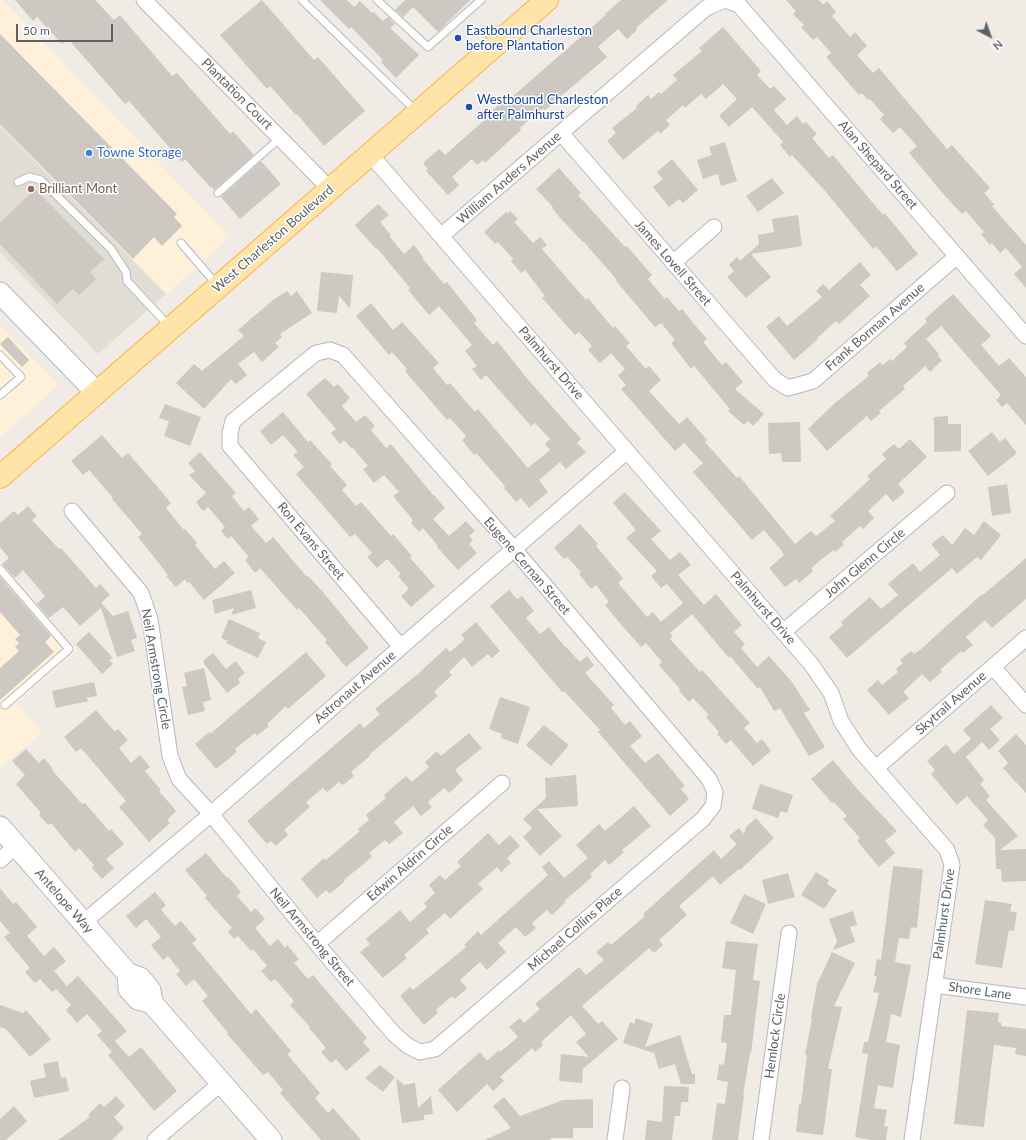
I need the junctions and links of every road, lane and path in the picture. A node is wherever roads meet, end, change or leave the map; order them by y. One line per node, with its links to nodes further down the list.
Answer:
1 (144, 0): 9 (street, Plantation Court)
2 (302, 0): 7 (lane)
3 (377, 0): 4 (lane)
4 (481, 0)
5 (547, 0): 7 (main road, West Charleston Boulevard)
6 (725, 0): 8 (street, William Anders Avenue); 17 (street, Alan Shepard Street)
7 (417, 113): 10 (main road, West Charleston Boulevard)
8 (561, 134): 15 (street, William Anders Avenue); 18 (street, James Lovell Street)
9 (280, 138): 12 (street, Plantation Court); 13 (lane)
10 (370, 154): 12 (main road, West Charleston Boulevard); 15 (street, Palmhurst Drive)
11 (18, 182): 21 (lane)
12 (330, 189): 19 (main road, West Charleston Boulevard)
13 (218, 193)
14 (714, 227): 18 (street)
15 (441, 236): 28 (street, Palmhurst Drive)
16 (181, 243): 19 (lane)
17 (957, 256): 22 (street, Alan Shepard Street); 25 (street, Frank Borman Avenue)
18 (673, 263): 25 (street, James Lovell Street)
19 (219, 286): 21 (main road, West Charleston Boulevard)
20 (0, 293): 26 (street)
21 (171, 328): 26 (main road, West Charleston Boulevard)
22 (1026, 336)
23 (330, 350): 32 (street, Eugene Cernan Street); 36 (street, Ron Evans Street)
24 (0, 355): 27 (lane)
25 (788, 388)
26 (97, 393): 29 (main road, West Charleston Boulevard)
27 (0, 395)
28 (627, 451): 32 (street, Astronaut Avenue); 34 (street, Palmhurst Drive)
29 (0, 477)
30 (947, 494): 34 (street, John Glenn Circle)
31 (72, 511): 43 (street, Neil Armstrong Circle)
32 (514, 549): 36 (street, Astronaut Avenue); 42 (street, Eugene Cernan Street)
33 (0, 569): 39 (lane)
34 (783, 632): 40 (street, Palmhurst Drive)
35 (1026, 638): 37 (street, Skytrail Avenue)
36 (401, 647): 43 (street, Astronaut Avenue)
37 (993, 667): 38 (street); 40 (street, Skytrail Avenue)
38 (1026, 704)
39 (6, 705)
40 (876, 768): 50 (street, Palmhurst Drive)
41 (502, 783): 49 (street, Edwin Aldrin Circle)
42 (715, 792): 52 (street, Michael Collins Place)
43 (211, 814): 47 (street, Astronaut Avenue); 49 (street, Neil Armstrong Street)
44 (0, 827): 45 (street, Antelope Way)
45 (16, 846): 46 (street); 47 (street, Antelope Way)
46 (0, 860)
47 (83, 923): 53 (street, Antelope Way)
48 (789, 933): 58 (street, Hemlock Circle)
49 (317, 944): 52 (street, Neil Armstrong Street)
50 (934, 985): 51 (street, Shore Lane); 59 (street, Palmhurst Drive)
51 (1026, 997)
52 (420, 1052)
53 (221, 1082): 55 (street); 56 (street, Antelope Way)
54 (622, 1088): 57 (street)
55 (155, 1140)
56 (271, 1140)
57 (615, 1140)
58 (760, 1140)
59 (912, 1140)

